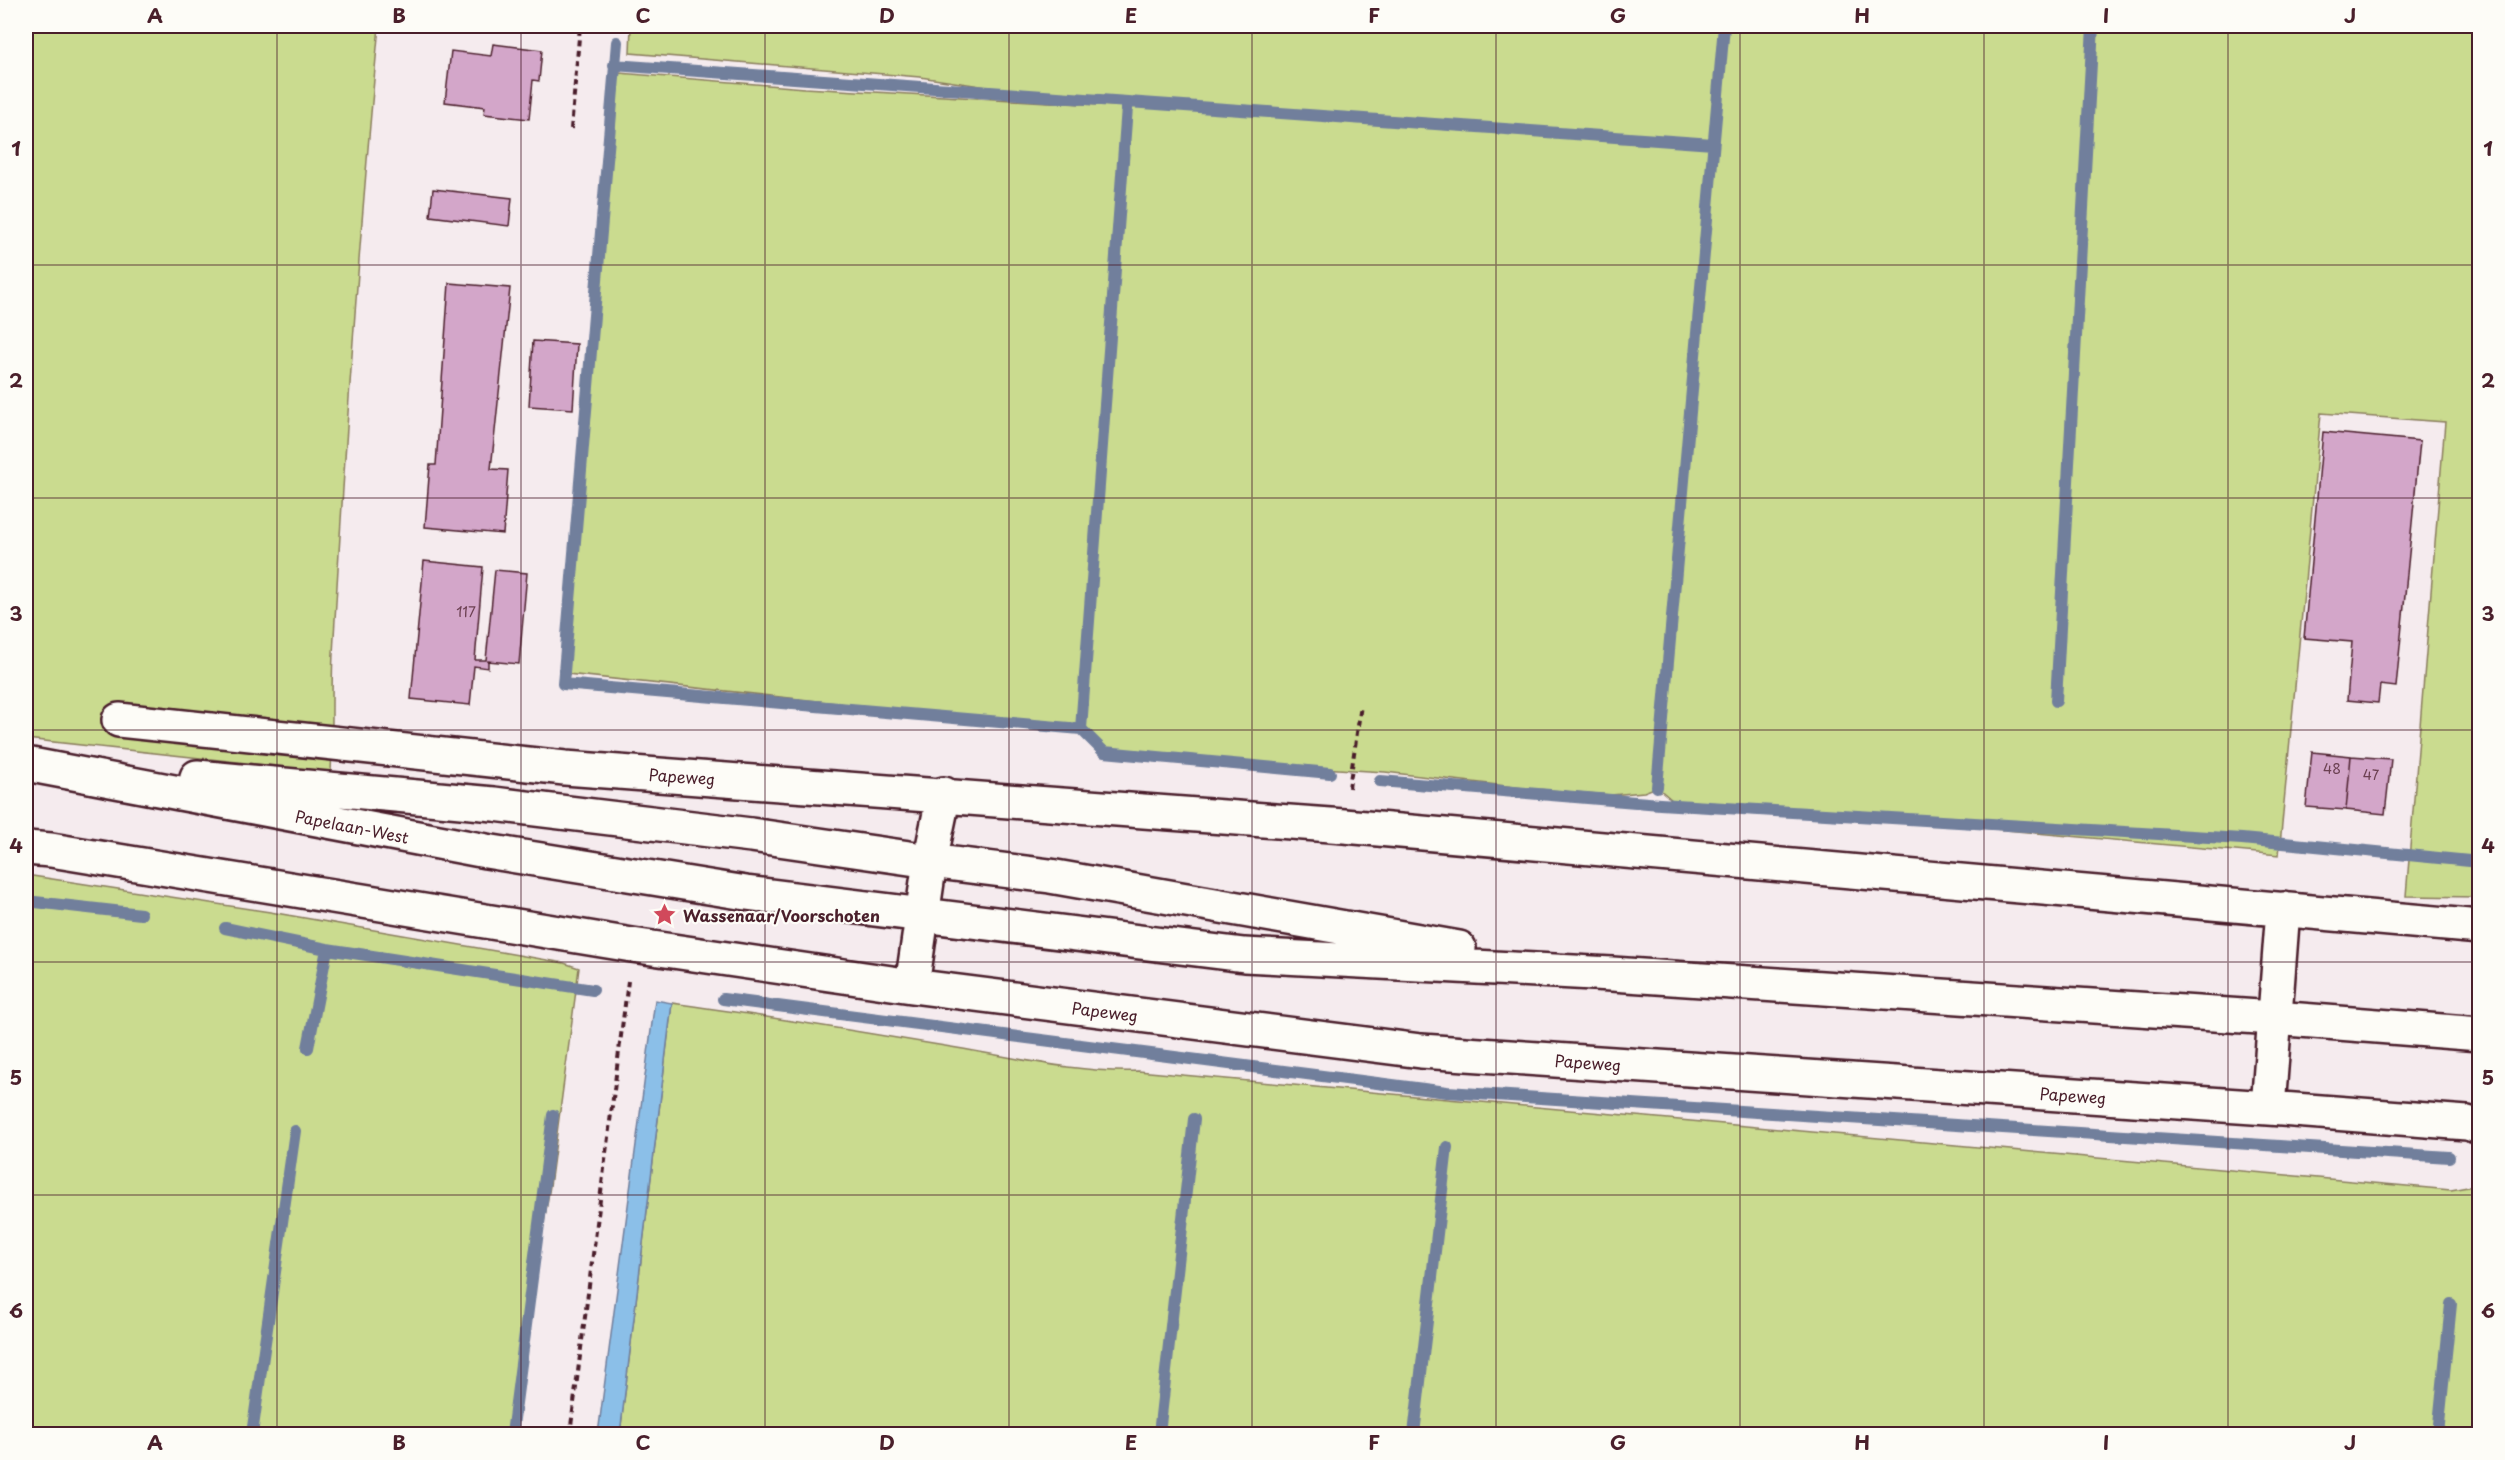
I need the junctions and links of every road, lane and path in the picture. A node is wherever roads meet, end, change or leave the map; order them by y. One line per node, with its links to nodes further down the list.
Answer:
1 (580, 26): 2 (path)
2 (571, 129)
3 (1360, 705): 7 (path)
4 (119, 720): 6 (street, Papeweg)
5 (26, 763): 9 (street, Papelaan-West); 11 (street, Papelaan-West)
6 (944, 794): 7 (street, Papeweg); 9 (street)
7 (1344, 826): 10 (street, Papeweg)
8 (26, 848): 13 (street)
9 (930, 861): 11 (street); 14 (street)
10 (2283, 909): 12 (street, Papeweg); 16 (street)
11 (921, 916): 14 (street); 15 (street)
12 (2480, 927)
13 (632, 945): 15 (street, Papeweg); 20 (path)
14 (1612, 974): 16 (street)
15 (912, 986): 18 (street, Papeweg)
16 (2274, 1018): 17 (street); 18 (street)
17 (2480, 1034)
18 (2268, 1108): 19 (street, Papeweg)
19 (2480, 1127)
20 (570, 1434)

